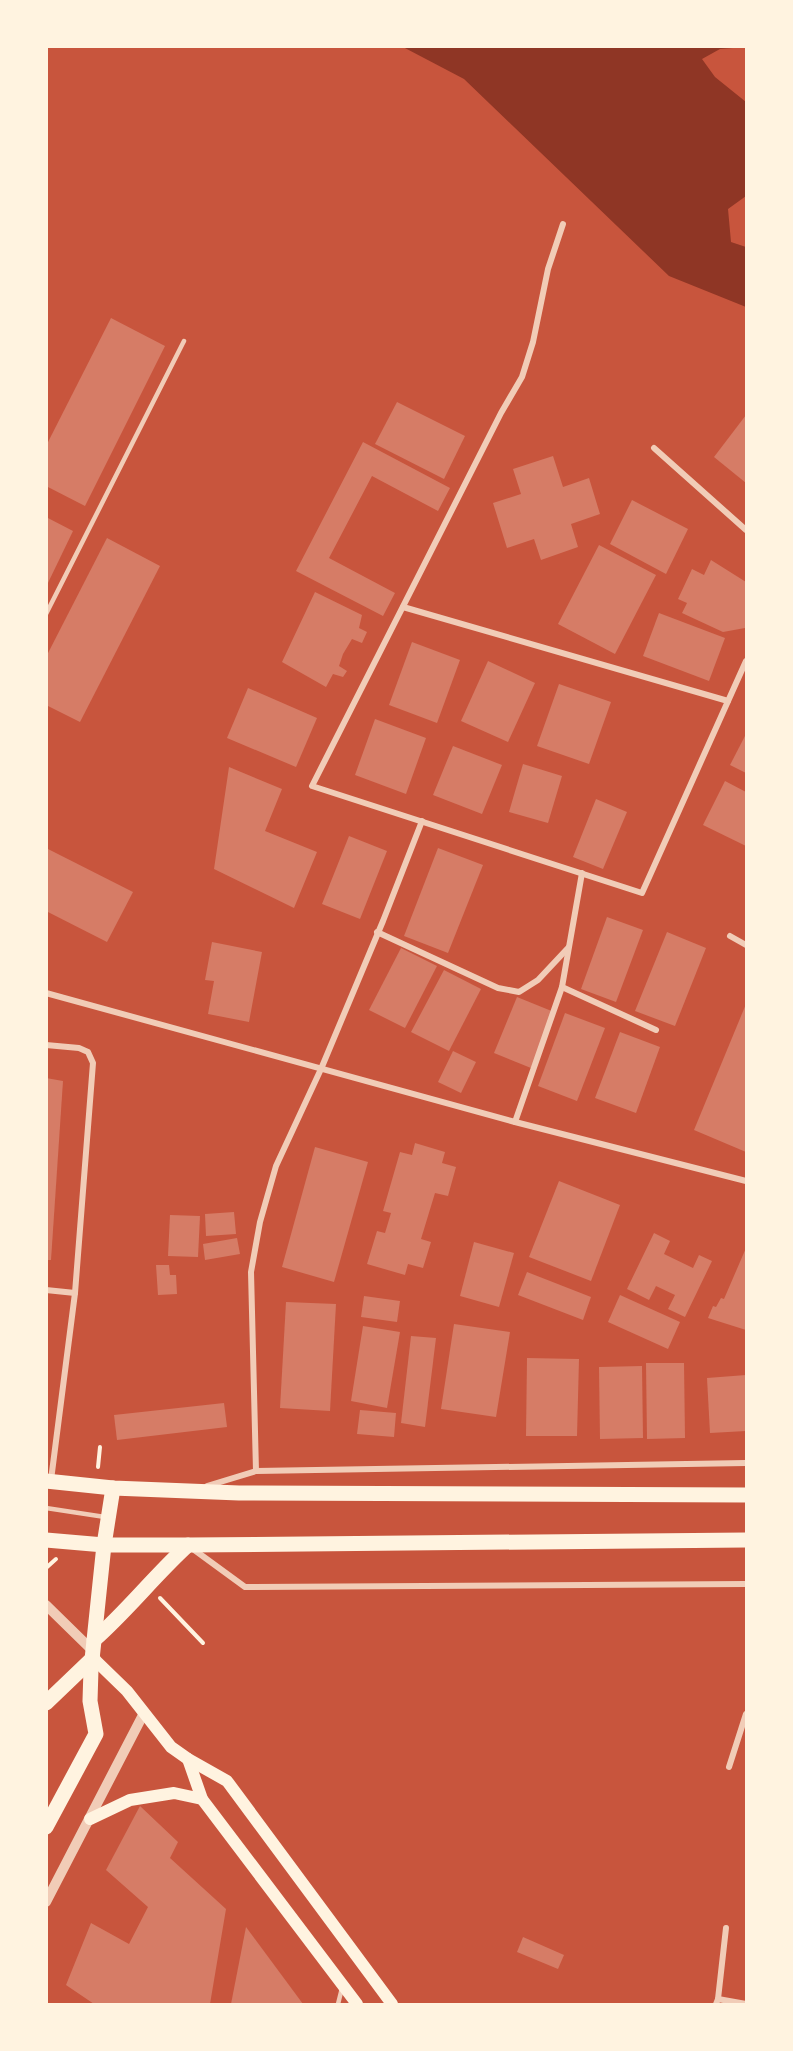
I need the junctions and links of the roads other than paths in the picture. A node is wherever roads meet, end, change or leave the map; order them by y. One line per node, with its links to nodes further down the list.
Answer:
1 (563, 224): 5 (street)
2 (184, 341): 6 (lane)
3 (654, 448): 4 (street)
4 (747, 530)
5 (403, 607): 8 (street); 9 (street)
6 (46, 614)
7 (747, 661): 8 (street)
8 (729, 701): 10 (street)
9 (422, 822): 10 (street); 11 (street)
10 (582, 873): 14 (street)
11 (378, 932): 14 (street); 19 (street)
12 (730, 936): 13 (street)
13 (747, 945)
14 (568, 947): 15 (street)
15 (562, 987): 17 (street); 20 (street)
16 (46, 993): 19 (street)
17 (656, 1030)
18 (46, 1045): 23 (street)
19 (321, 1070): 20 (street); 25 (street)
20 (515, 1122): 21 (street)
21 (747, 1181)
22 (46, 1290): 23 (street)
23 (75, 1293): 26 (street)
24 (747, 1463): 25 (street)
25 (256, 1471): 28 (street)
26 (49, 1482): 27 (main road)
27 (113, 1488): 28 (main road); 31 (main road)
28 (192, 1491): 29 (main road)
29 (747, 1495)
30 (46, 1508): 31 (lane)
31 (108, 1518): 34 (main road)
32 (46, 1540): 34 (main road)
33 (747, 1540): 35 (main road)
34 (104, 1545): 35 (main road); 38 (main road)
35 (188, 1545): 36 (street); 38 (main road)
36 (747, 1584)
37 (46, 1605): 38 (street)
38 (94, 1650): 39 (main road); 40 (main road); 46 (main road)
39 (46, 1704)
40 (144, 1713): 42 (main road); 45 (street)
41 (747, 1714): 43 (street)
42 (188, 1759): 44 (main road); 53 (main road)
43 (729, 1767)
44 (202, 1799): 45 (main road); 49 (main road)
45 (90, 1819): 47 (street)
46 (46, 1827)
47 (46, 1902)
48 (726, 1928): 50 (street)
49 (343, 1985): 51 (lane); 52 (main road)
50 (717, 2002): 54 (street)
51 (338, 2004)
52 (357, 2004)
53 (392, 2004)
54 (747, 2004)

